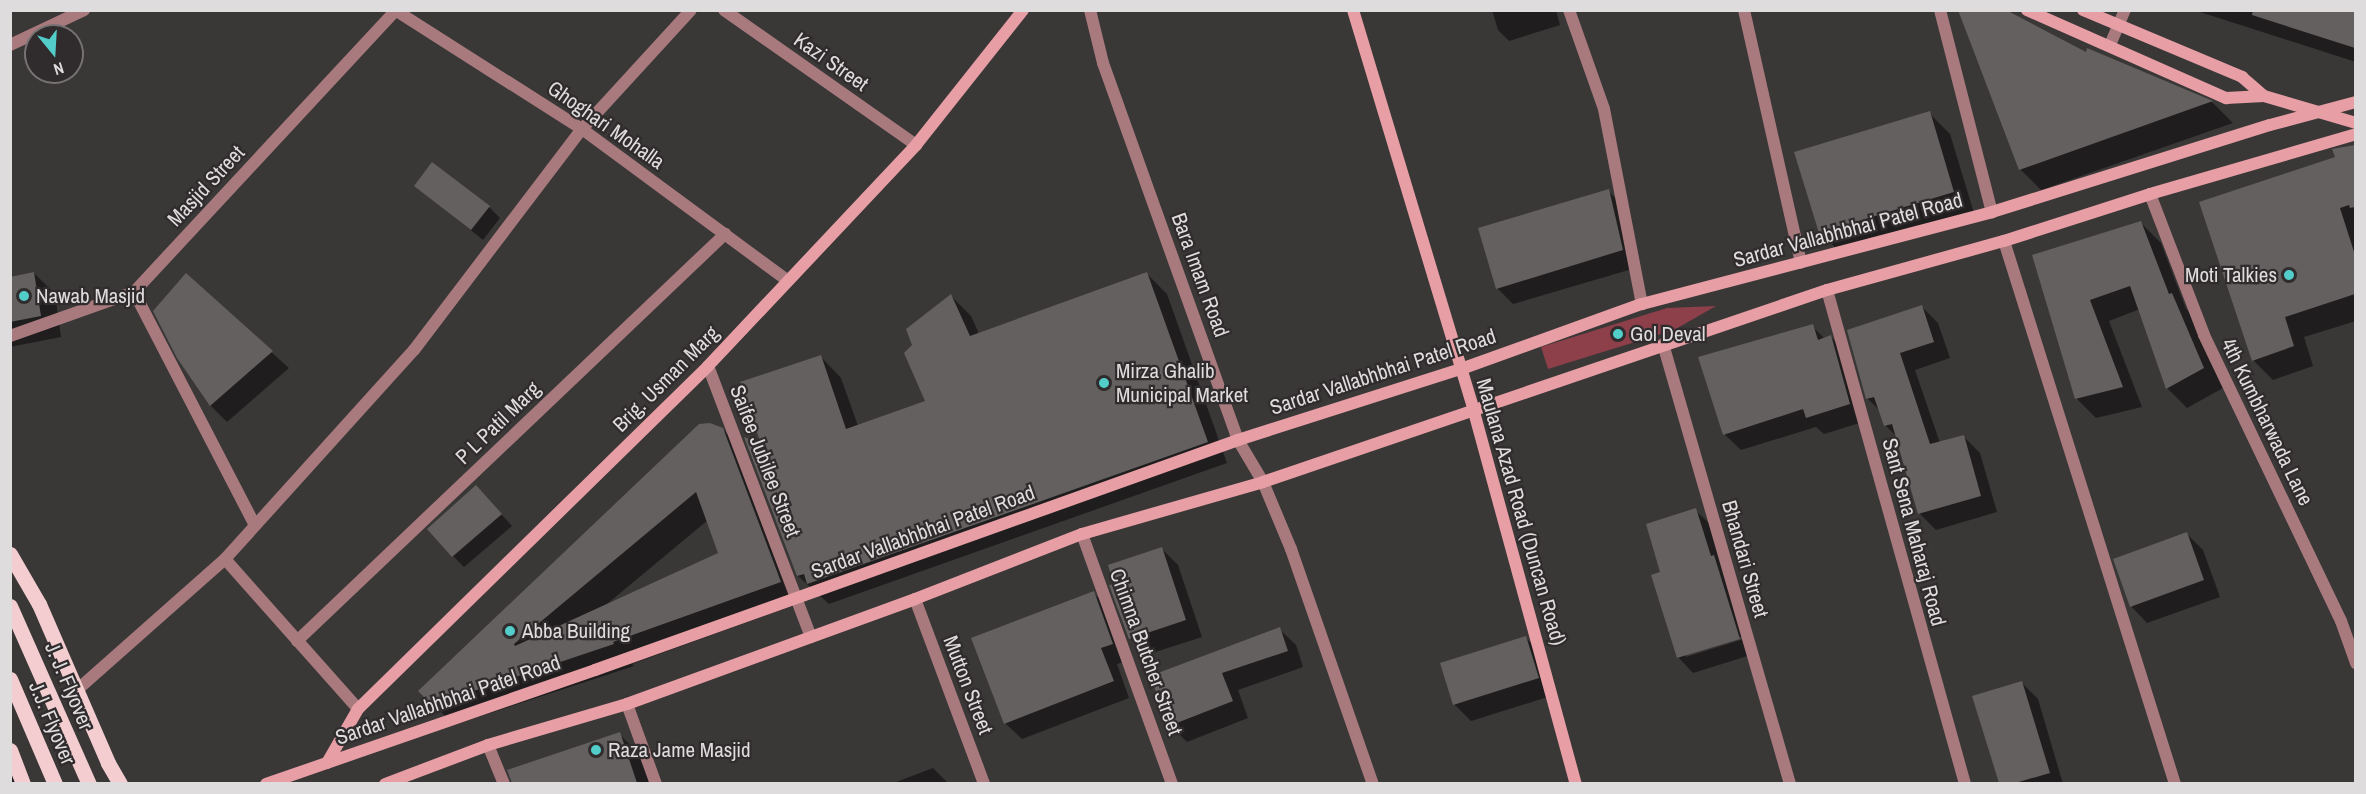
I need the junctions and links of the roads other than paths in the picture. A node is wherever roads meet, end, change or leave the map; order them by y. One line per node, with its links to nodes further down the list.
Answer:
1 (84, 10): 15 (street)
2 (691, 10): 21 (street)
3 (724, 10): 23 (street, Kazi Street)
4 (1090, 10): 38 (street, Bara Imam Road)
5 (1353, 10): 36 (main road, Maulana Azad Road (Duncan Road))
6 (1569, 10): 32 (street)
7 (1744, 10): 28 (street)
8 (1940, 10): 25 (street)
9 (2027, 10): 16 (main road)
10 (2083, 10): 14 (main road)
11 (2125, 10): 14 (street)
12 (396, 11): 21 (street, Ghoghari Mohalla); 31 (street, Masjid Street)
13 (1022, 11): 23 (main road, Brig. Usman Marg)
14 (2119, 26): 16 (street); 17 (main road)
15 (10, 45)
16 (2110, 45): 17 (main road)
17 (2264, 96): 19 (main road)
18 (2355, 102): 19 (main road, Sardar Vallabhbhai Patel Road)
19 (2319, 113): 20 (main road); 25 (main road, Sardar Vallabhbhai Patel Road)
20 (2355, 123)
21 (582, 129): 26 (street, Ghoghari Mohalla); 40 (street)
22 (2355, 135): 24 (main road)
23 (916, 145): 29 (main road, Brig. Usman Marg)
24 (2150, 194): 27 (main road); 49 (street, 4th Kumbharwada Lane)
25 (1992, 212): 28 (main road, Sardar Vallabhbhai Patel Road)
26 (725, 234): 29 (street, Ghoghari Mohalla); 48 (street, P L Patil Marg)
27 (2004, 241): 30 (main road); 71 (street)
28 (1801, 262): 32 (main road, Sardar Vallabhbhai Patel Road)
29 (788, 281): 35 (main road, Brig. Usman Marg)
30 (1827, 290): 34 (main road); 70 (street, Sant Sena Maharaj Road)
31 (134, 292): 33 (street, Masjid Street); 40 (street)
32 (1642, 304): 36 (main road, Sardar Vallabhbhai Patel Road)
33 (10, 336)
34 (1664, 344): 37 (main road); 69 (street, Bhandari Street)
35 (708, 366): 44 (street, Saifee Jubilee Street); 53 (main road, Brig. Usman Marg)
36 (1461, 369): 37 (main road, Maulana Azad Road (Duncan Road)); 38 (main road, Sardar Vallabhbhai Patel Road)
37 (1474, 412): 39 (main road); 68 (main road, Maulana Azad Road (Duncan Road))
38 (1238, 440): 39 (street, Bara Imam Road); 44 (main road, Sardar Vallabhbhai Patel Road)
39 (1263, 482): 41 (main road); 67 (street, Bara Imam Road)
40 (255, 525): 43 (street)
41 (1082, 534): 45 (main road); 66 (street, Chimna Butcher Street)
42 (10, 554): 51 (main road)
43 (225, 559): 48 (street); 51 (street)
44 (795, 598): 47 (street, Saifee Jubilee Street); 56 (main road, Sardar Vallabhbhai Patel Road)
45 (915, 599): 47 (main road); 65 (street, Mutton Street)
46 (10, 606): 59 (main road, J. J. Flyover)
47 (811, 637): 52 (main road)
48 (297, 641): 53 (street)
49 (2355, 663)
50 (10, 679): 58 (main road, J.J. Flyover)
51 (77, 690): 60 (main road)
52 (627, 704): 54 (main road); 64 (street)
53 (357, 709): 56 (main road, Brig. Usman Marg)
54 (488, 745): 62 (main road); 63 (street)
55 (10, 750): 57 (main road)
56 (327, 763): 61 (main road, Sardar Vallabhbhai Patel Road)
57 (23, 783)
58 (56, 783)
59 (89, 783)
60 (120, 783)
61 (266, 783)
62 (385, 783)
63 (504, 783)
64 (656, 783)
65 (984, 783)
66 (1172, 783)
67 (1373, 783)
68 (1576, 783)
69 (1790, 783)
70 (1965, 783)
71 (2175, 783)

